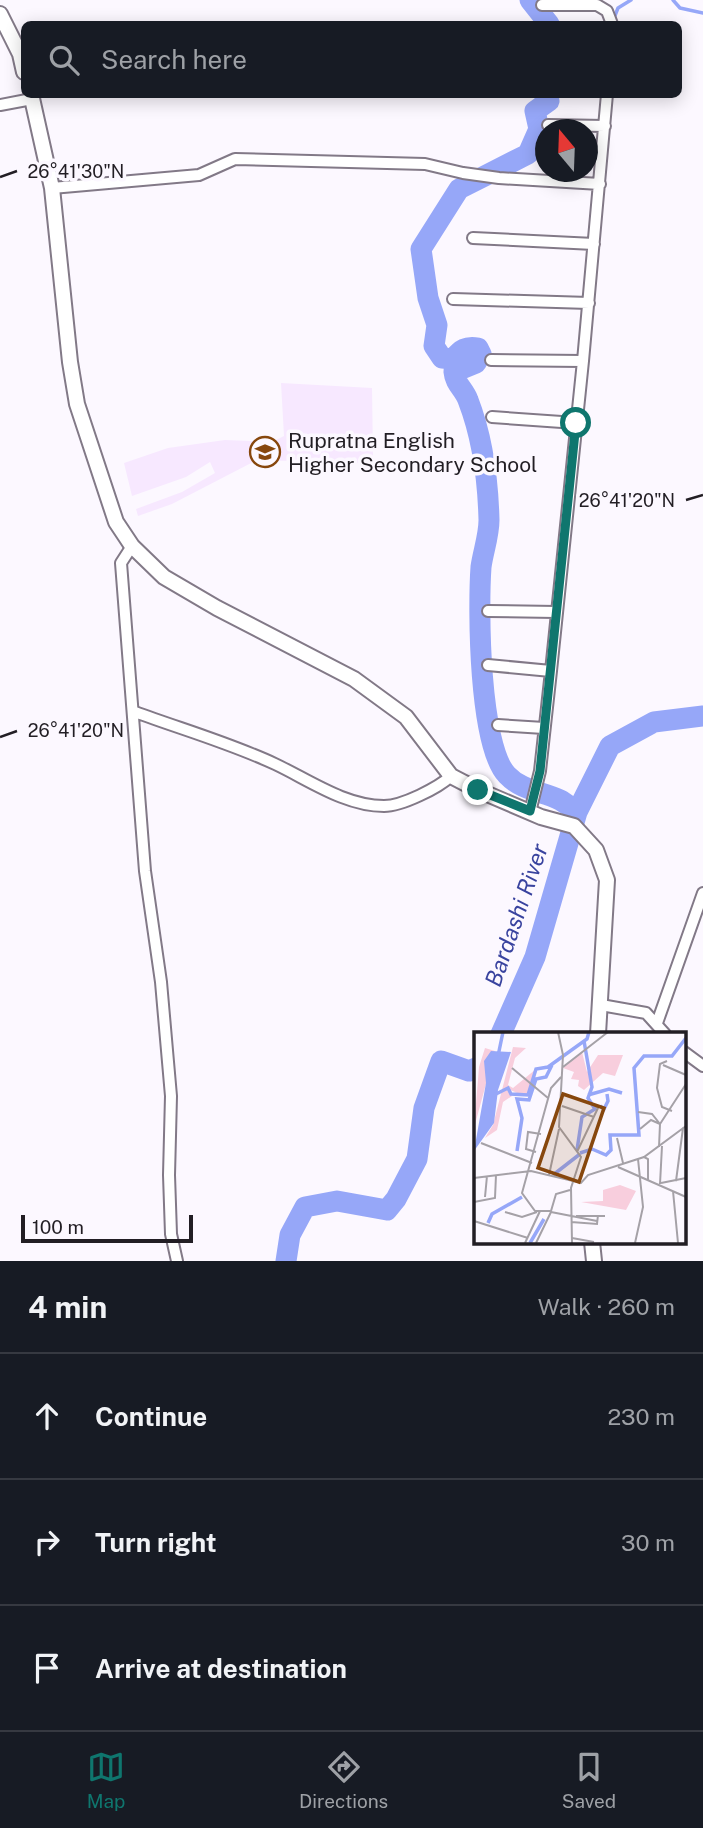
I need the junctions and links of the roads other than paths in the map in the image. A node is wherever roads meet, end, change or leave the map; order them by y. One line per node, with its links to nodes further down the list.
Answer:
1 (542, 5): 3 (street)
2 (0, 14): 4 (street)
3 (611, 21)
4 (21, 58)
5 (27, 98): 8 (street)
6 (31, 98): 12 (street)
7 (607, 98): 10 (street)
8 (0, 105)
9 (598, 126): 10 (street)
10 (605, 126): 11 (street)
11 (600, 184): 12 (street); 14 (street)
12 (52, 188): 21 (street)
13 (473, 238): 14 (street)
14 (594, 244): 16 (street)
15 (453, 299): 16 (street)
16 (589, 303): 18 (street)
17 (491, 360): 18 (street)
18 (583, 361): 20 (street)
19 (492, 417): 20 (street)
20 (576, 423): 23 (street)
21 (132, 546): 26 (street); 29 (street)
22 (488, 611): 23 (street)
23 (556, 612): 25 (street)
24 (488, 665): 25 (street)
25 (551, 671): 28 (street)
26 (135, 712): 29 (street); 38 (street)
27 (498, 725): 28 (street)
28 (544, 728): 30 (street)
29 (451, 776): 30 (street)
30 (530, 811): 32 (street)
31 (703, 893): 33 (street)
32 (601, 1005): 33 (street); 34 (street)
33 (657, 1023): 35 (street)
34 (598, 1032)
35 (664, 1032)
36 (686, 1053): 37 (street)
37 (703, 1066)
38 (177, 1261)

